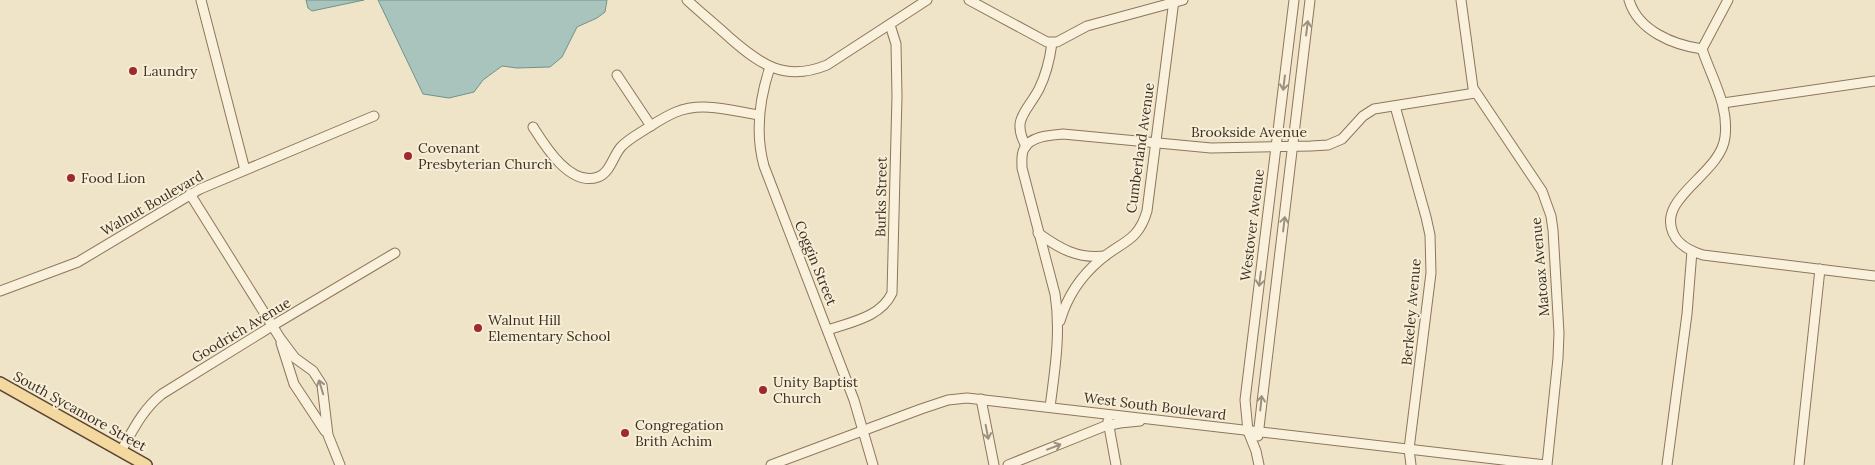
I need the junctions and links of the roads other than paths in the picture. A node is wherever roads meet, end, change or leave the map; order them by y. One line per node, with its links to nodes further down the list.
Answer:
1 (201, 0): 30 (street)
2 (687, 0): 16 (street)
3 (927, 0): 11 (street)
4 (970, 0): 12 (street)
5 (1294, 0): 14 (street, Westover Avenue)
6 (1310, 0): 15 (street, Westover Avenue, one-way to 6)
7 (1461, 0): 19 (street, Matoax Avenue)
8 (1628, 0): 13 (street)
9 (1728, 0): 13 (street)
10 (1177, 1): 12 (street); 26 (street, Cumberland Avenue)
11 (890, 25): 16 (street); 43 (street, Burks Street)
12 (1052, 43): 27 (street)
13 (1702, 49): 20 (street)
14 (1286, 60): 15 (street); 28 (street, Westover Avenue, one-way to 28)
15 (1303, 62): 29 (street, Westover Avenue)
16 (770, 67): 22 (street, Coggin Street)
17 (617, 75): 24 (street)
18 (1875, 80): 20 (street)
19 (1475, 93): 21 (street, Brookside Avenue); 67 (street, Matoax Avenue)
20 (1723, 103): 35 (street)
21 (1395, 106): 29 (street, Brookside Avenue); 55 (street, Berkeley Avenue)
22 (759, 115): 24 (street); 43 (street, Coggin Street)
23 (374, 116): 30 (street, Walnut Boulevard)
24 (651, 126): 25 (street)
25 (533, 127)
26 (1156, 142): 27 (street, Brookside Avenue); 28 (street, Brookside Avenue); 37 (street, Cumberland Avenue)
27 (1026, 146): 32 (street)
28 (1276, 147): 29 (street, Brookside Avenue); 33 (street, Westover Avenue)
29 (1293, 147): 34 (street, Westover Avenue, one-way to 29)
30 (245, 170): 31 (street, Walnut Boulevard)
31 (190, 194): 40 (street, Walnut Boulevard); 41 (street)
32 (1038, 233): 37 (street); 42 (street)
33 (1264, 240): 34 (street); 52 (street, Westover Avenue, one-way to 52)
34 (1281, 243): 53 (street, Westover Avenue, one-way to 34)
35 (1692, 251): 38 (street); 68 (street)
36 (395, 253): 41 (street, Goodrich Avenue)
37 (1106, 256): 42 (street, Cumberland Avenue)
38 (1820, 269): 39 (street); 69 (street)
39 (1875, 276)
40 (0, 291)
41 (272, 326): 44 (street); 56 (street, Goodrich Avenue)
42 (1059, 326): 47 (street)
43 (828, 330): 51 (street, Coggin Street)
44 (280, 338): 54 (street); 54 (street, one-way to 44)
45 (0, 382): 56 (main road, South Sycamore Street)
46 (981, 398): 47 (street, West South Boulevard); 51 (street, West South Boulevard); 62 (street, one-way to 62)
47 (1050, 407): 48 (street, West South Boulevard)
48 (1107, 413): 49 (street, West South Boulevard); 50 (street)
49 (1158, 420): 50 (street); 52 (street, West South Boulevard)
50 (1109, 425): 63 (street, one-way to 50); 64 (street)
51 (863, 430): 60 (street, West South Boulevard); 61 (street, Coggin Street)
52 (1248, 431): 53 (street, West South Boulevard); 57 (street, Westover Avenue)
53 (1259, 432): 55 (street, West South Boulevard); 57 (street, Westover Avenue)
54 (328, 435): 59 (street)
55 (1410, 449): 66 (street, Berkeley Avenue); 67 (street, West South Boulevard)
56 (121, 451): 58 (main road, South Sycamore Street)
57 (1256, 451): 65 (street, Westover Avenue)
58 (146, 465)
59 (340, 465)
60 (771, 465)
61 (873, 465)
62 (994, 465)
63 (1008, 465)
64 (1116, 465)
65 (1259, 465)
66 (1410, 465)
67 (1546, 465)
68 (1667, 465)
69 (1798, 465)

